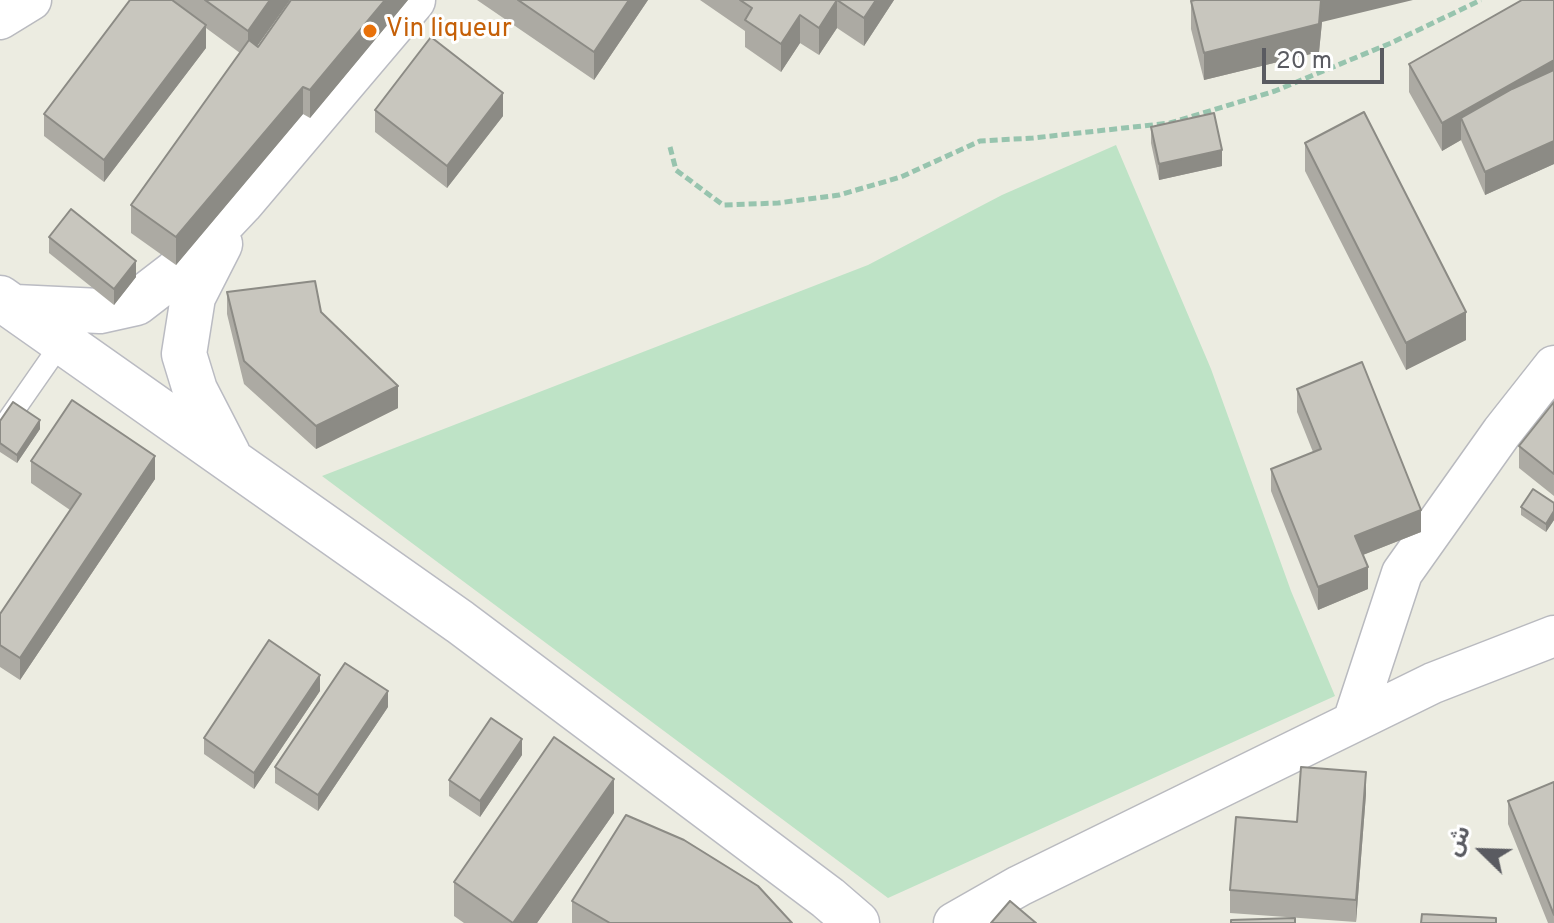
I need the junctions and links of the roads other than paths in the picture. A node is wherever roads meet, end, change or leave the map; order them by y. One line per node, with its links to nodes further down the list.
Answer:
1 (31, 0): 3 (street)
2 (413, 0): 4 (main road)
3 (0, 19)
4 (241, 203): 5 (main road); 9 (main road)
5 (7, 303): 6 (main road)
6 (62, 342): 8 (lane); 9 (main road)
7 (1554, 366): 11 (street)
8 (0, 431)
9 (231, 461): 12 (main road)
10 (1554, 636): 11 (street)
11 (1353, 722): 13 (street)
12 (857, 923)
13 (954, 923)

